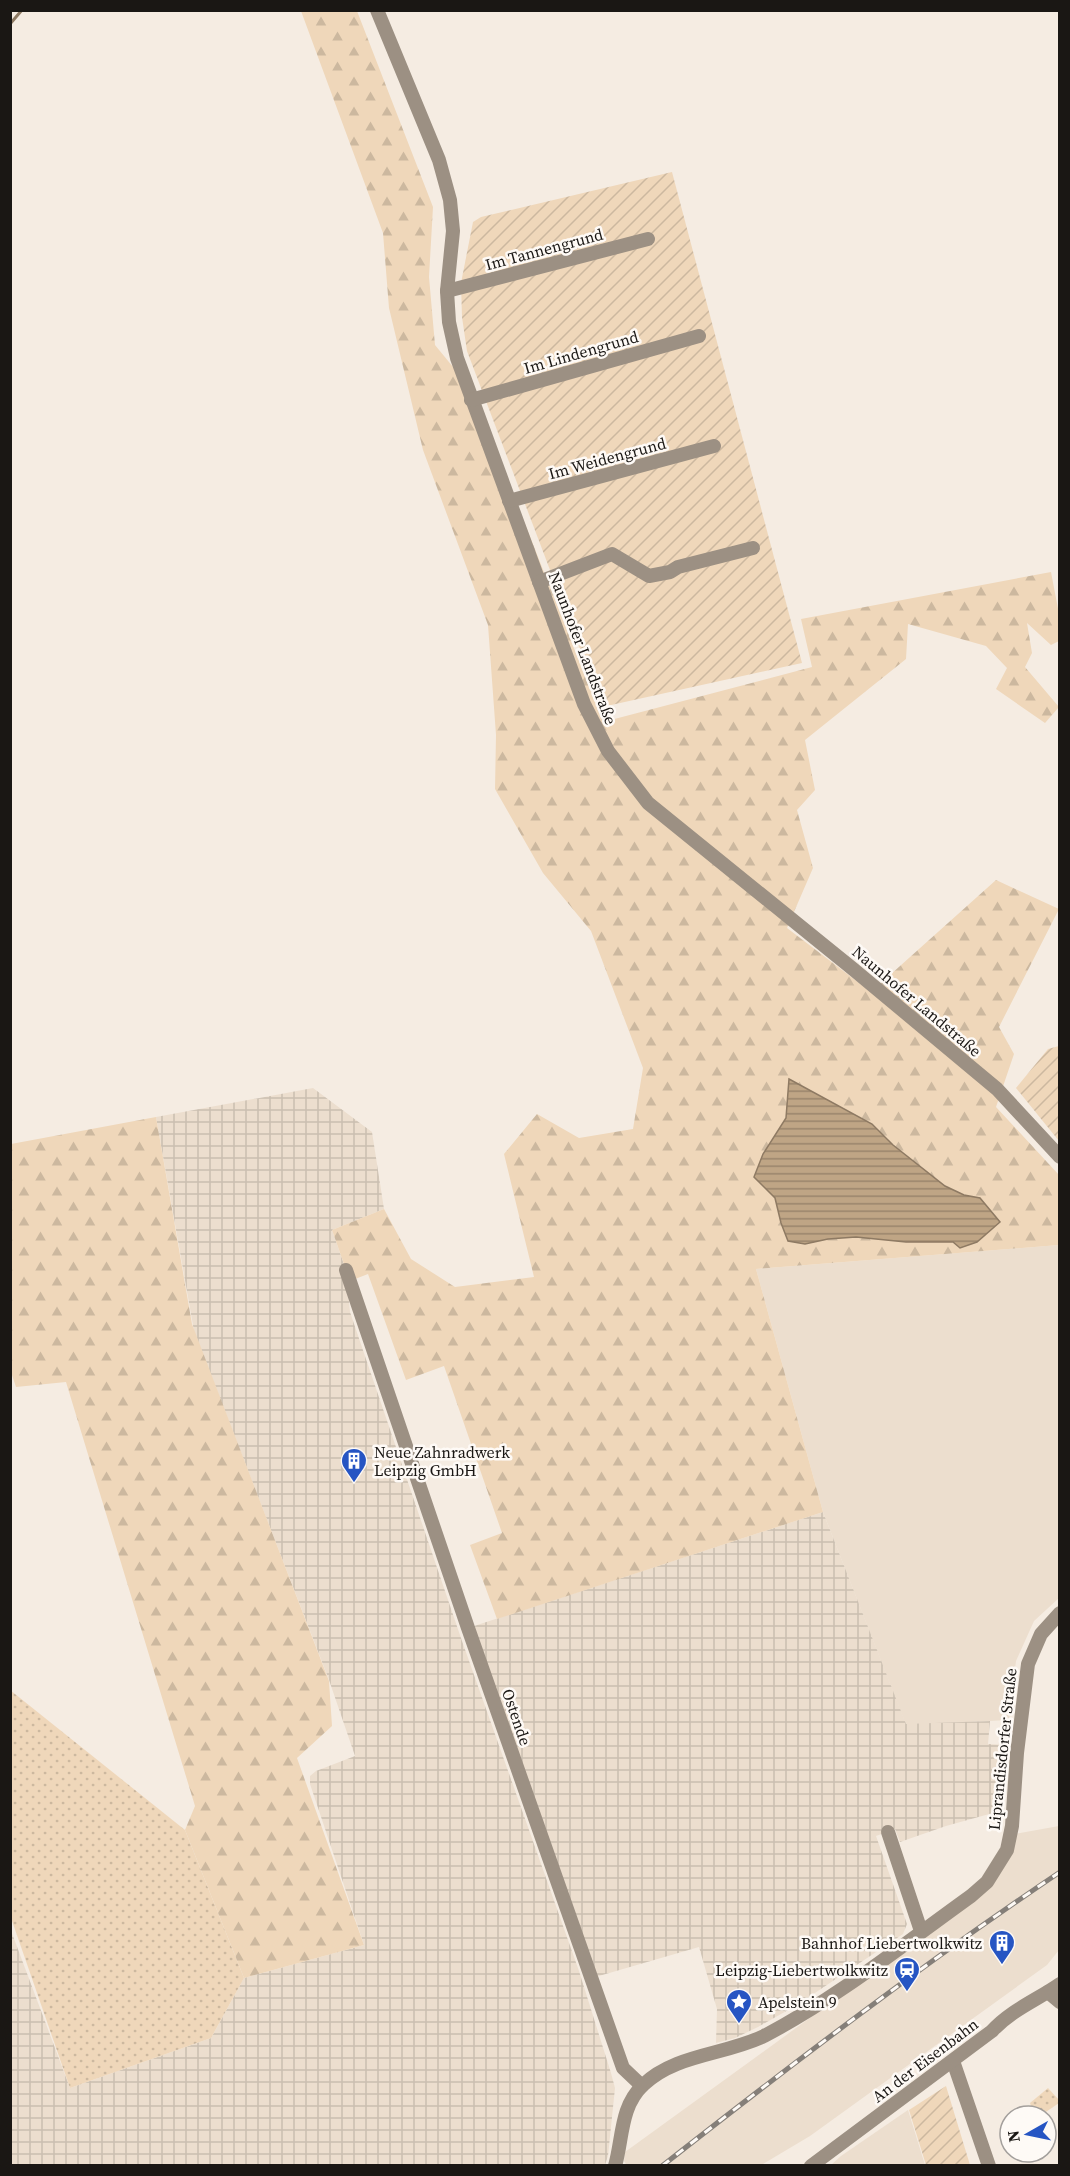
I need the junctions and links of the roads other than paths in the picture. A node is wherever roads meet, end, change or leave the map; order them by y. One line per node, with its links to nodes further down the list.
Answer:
1 (377, 10): 3 (street, Naunhofer Landstraße)
2 (648, 239): 3 (street, Im Tannengrund)
3 (447, 291): 5 (street, Naunhofer Landstraße)
4 (699, 336): 5 (street, Im Lindengrund)
5 (471, 400): 7 (street, Naunhofer Landstraße)
6 (714, 446): 7 (street, Im Weidengrund)
7 (509, 501): 9 (street, Naunhofer Landstraße)
8 (753, 548): 9 (street)
9 (539, 582): 10 (street, Naunhofer Landstraße)
10 (1059, 1157)
11 (346, 1270): 18 (street, Ostende)
12 (1059, 1613): 14 (street, Liprandisdorfer Straße)
13 (888, 1832): 14 (street)
14 (921, 1931): 18 (street, Liprandisdorfer Straße)
15 (1054, 1988): 16 (street); 17 (street, An der Eisenbahn)
16 (1059, 2002)
17 (953, 2061): 20 (street, An der Eisenbahn); 21 (street)
18 (642, 2086): 19 (street)
19 (615, 2166)
20 (811, 2166)
21 (989, 2166)

